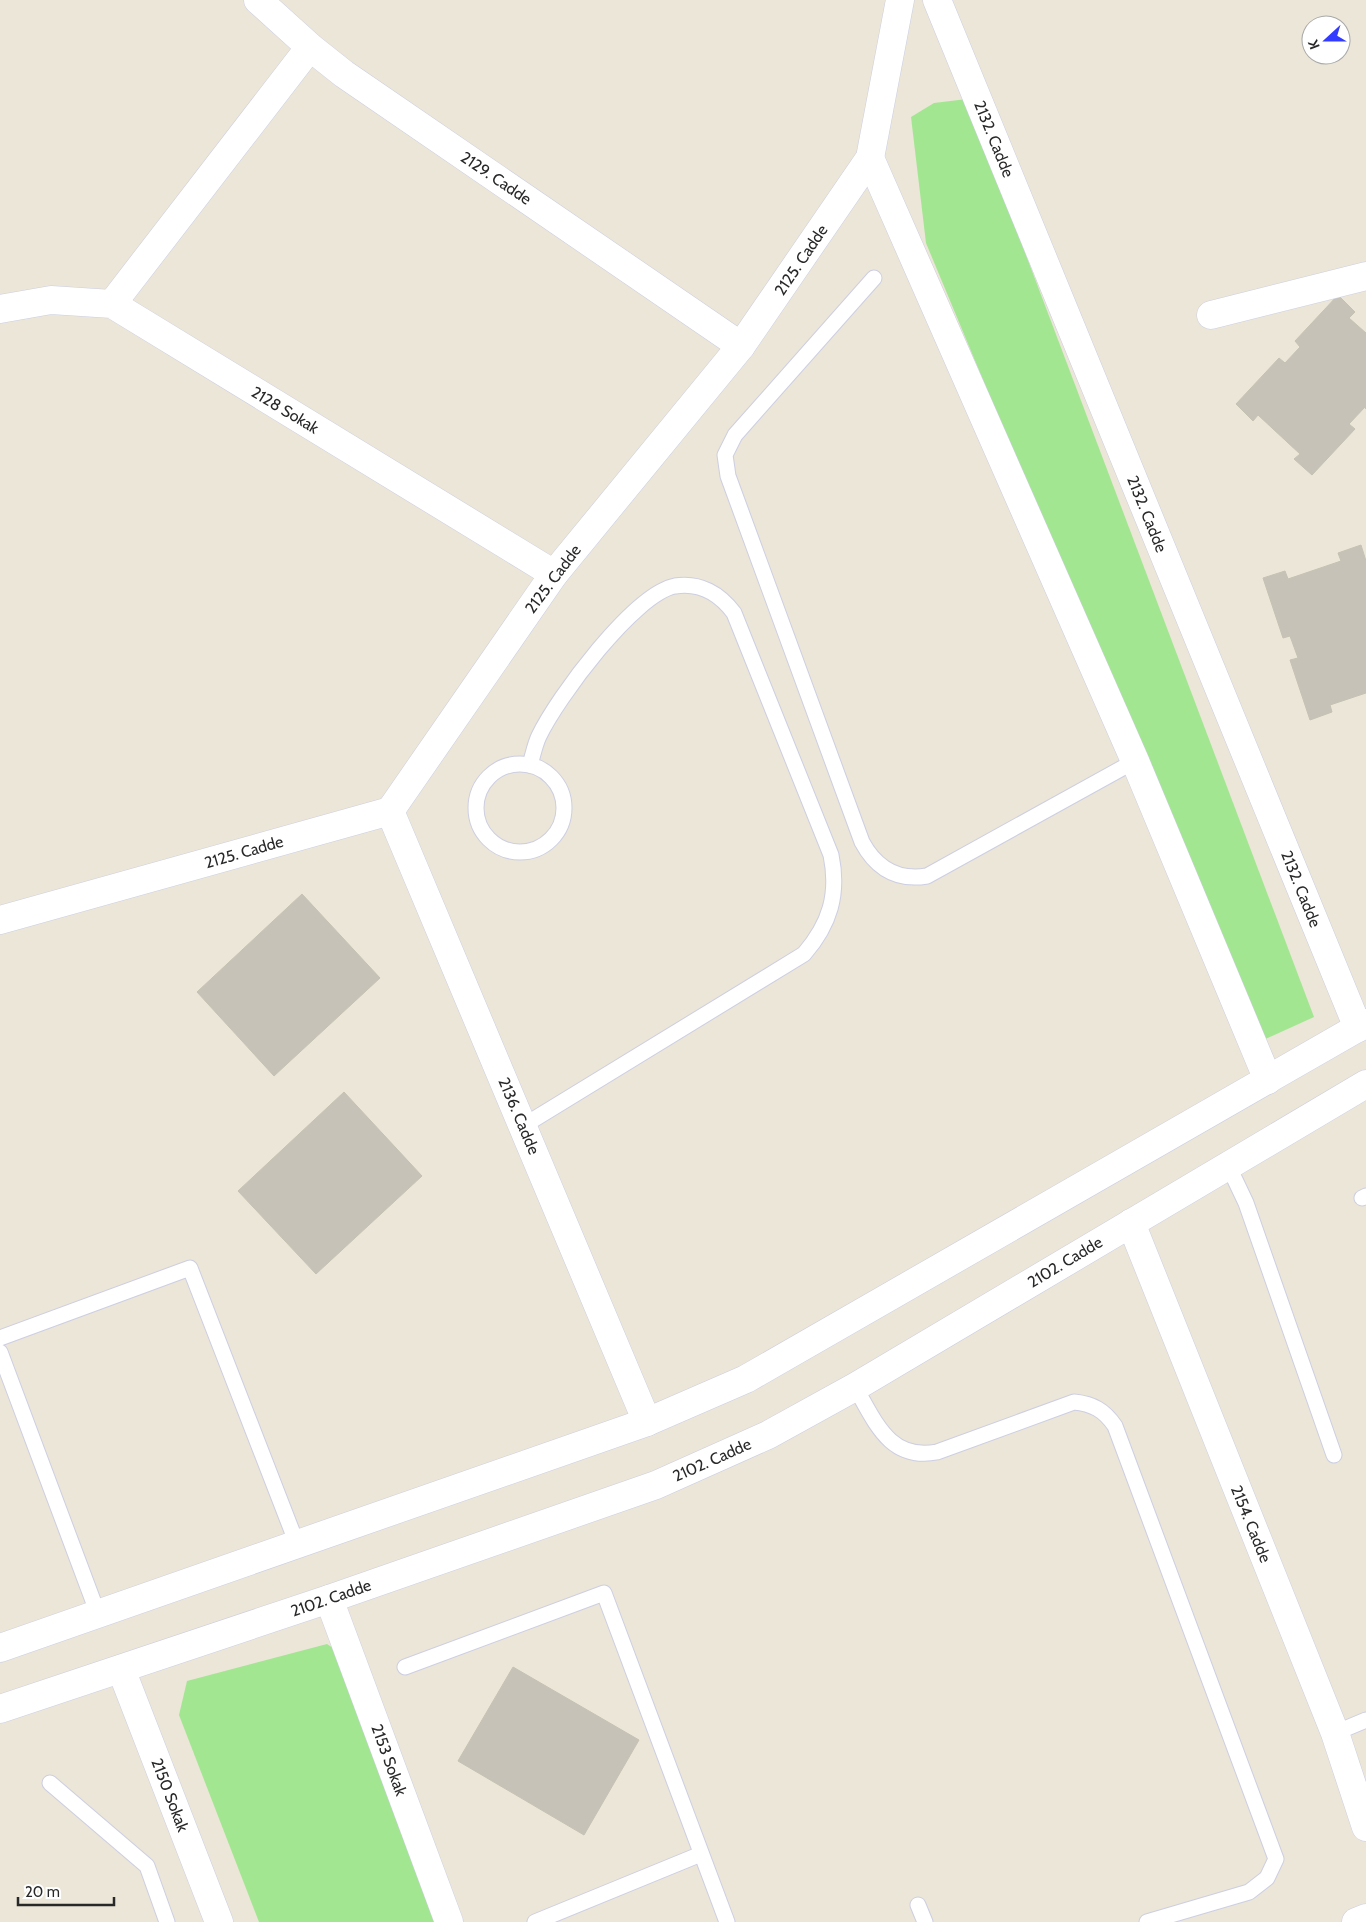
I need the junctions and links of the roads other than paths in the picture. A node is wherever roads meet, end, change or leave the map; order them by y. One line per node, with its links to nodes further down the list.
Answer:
1 (258, 0): 4 (street, 2129. Cadde)
2 (900, 0): 5 (street, 2125. Cadde)
3 (937, 0): 17 (street, 2132. Cadde)
4 (310, 47): 8 (street); 11 (street, 2129. Cadde)
5 (870, 158): 11 (street, 2125. Cadde); 13 (street)
6 (1366, 276): 10 (street)
7 (874, 278): 13 (lane)
8 (112, 304): 9 (street, 2128 Sokak); 12 (street, 2128 Sokak)
9 (0, 310)
10 (1211, 315)
11 (742, 346): 12 (street, 2125. Cadde)
12 (554, 574): 15 (street, 2125. Cadde)
13 (1135, 761): 18 (street)
14 (530, 764): 14 (lane); 20 (lane)
15 (390, 812): 16 (street, 2125. Cadde); 20 (street, 2136. Cadde)
16 (0, 920)
17 (1362, 1026): 18 (street)
18 (1268, 1080): 26 (street)
19 (1366, 1084): 21 (street, 2102. Cadde)
20 (523, 1126): 26 (street, 2136. Cadde)
21 (1228, 1165): 22 (street, 2102. Cadde); 27 (lane)
22 (1131, 1223): 25 (street, 2102. Cadde); 36 (street, 2154. Cadde)
23 (0, 1338): 28 (lane)
24 (0, 1352): 30 (lane)
25 (855, 1386): 29 (street, 2102. Cadde); 48 (lane)
26 (647, 1422): 28 (street)
27 (1334, 1455)
28 (297, 1544): 30 (street)
29 (329, 1599): 33 (street, 2102. Cadde); 44 (street, 2153 Sokak)
30 (98, 1614): 31 (street)
31 (0, 1648)
32 (405, 1667): 39 (lane)
33 (121, 1669): 34 (street, 2102. Cadde); 43 (street, 2150 Sokak)
34 (0, 1709)
35 (1366, 1720): 36 (lane)
36 (1335, 1733): 38 (street, 2154. Cadde)
37 (50, 1783): 42 (lane)
38 (1366, 1827)
39 (702, 1854): 45 (lane); 46 (lane)
40 (918, 1906): 47 (lane)
41 (1366, 1918): 49 (street)
42 (168, 1922)
43 (219, 1922)
44 (449, 1922)
45 (535, 1922)
46 (727, 1922)
47 (925, 1922)
48 (1147, 1922)
49 (1356, 1922)

